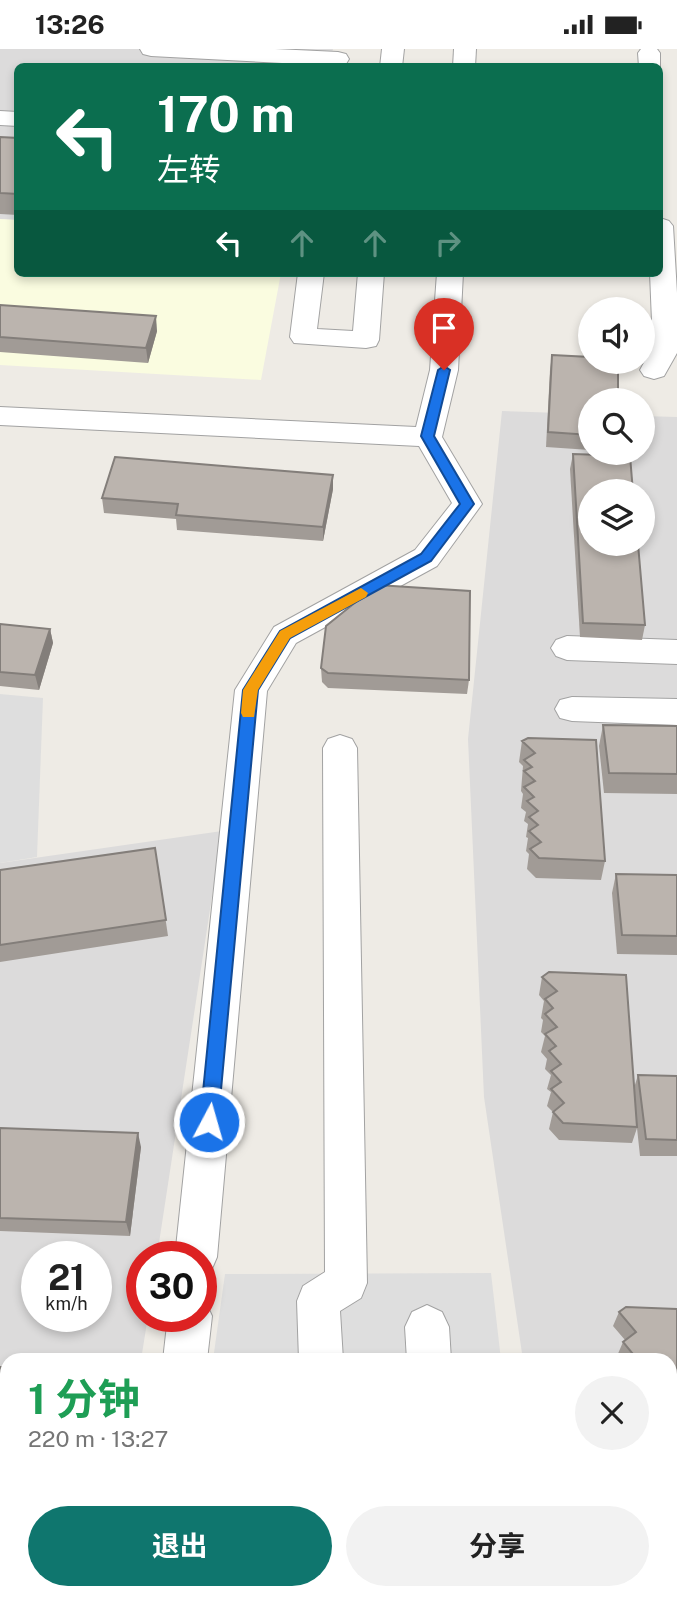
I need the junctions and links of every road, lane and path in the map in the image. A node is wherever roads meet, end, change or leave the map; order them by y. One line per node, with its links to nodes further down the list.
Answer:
1 (151, 49): 2 (street)
2 (338, 58)
3 (310, 277): 4 (street)
4 (372, 277)
5 (450, 277): 9 (street)
6 (663, 277): 7 (street)
7 (655, 368)
8 (0, 416): 9 (street)
9 (428, 436): 15 (street)
10 (566, 648): 11 (street)
11 (677, 652)
12 (572, 709): 13 (street)
13 (677, 712)
14 (340, 748): 18 (street)
15 (197, 1241)
16 (189, 1332): 17 (street)
17 (187, 1353)
18 (321, 1353)

